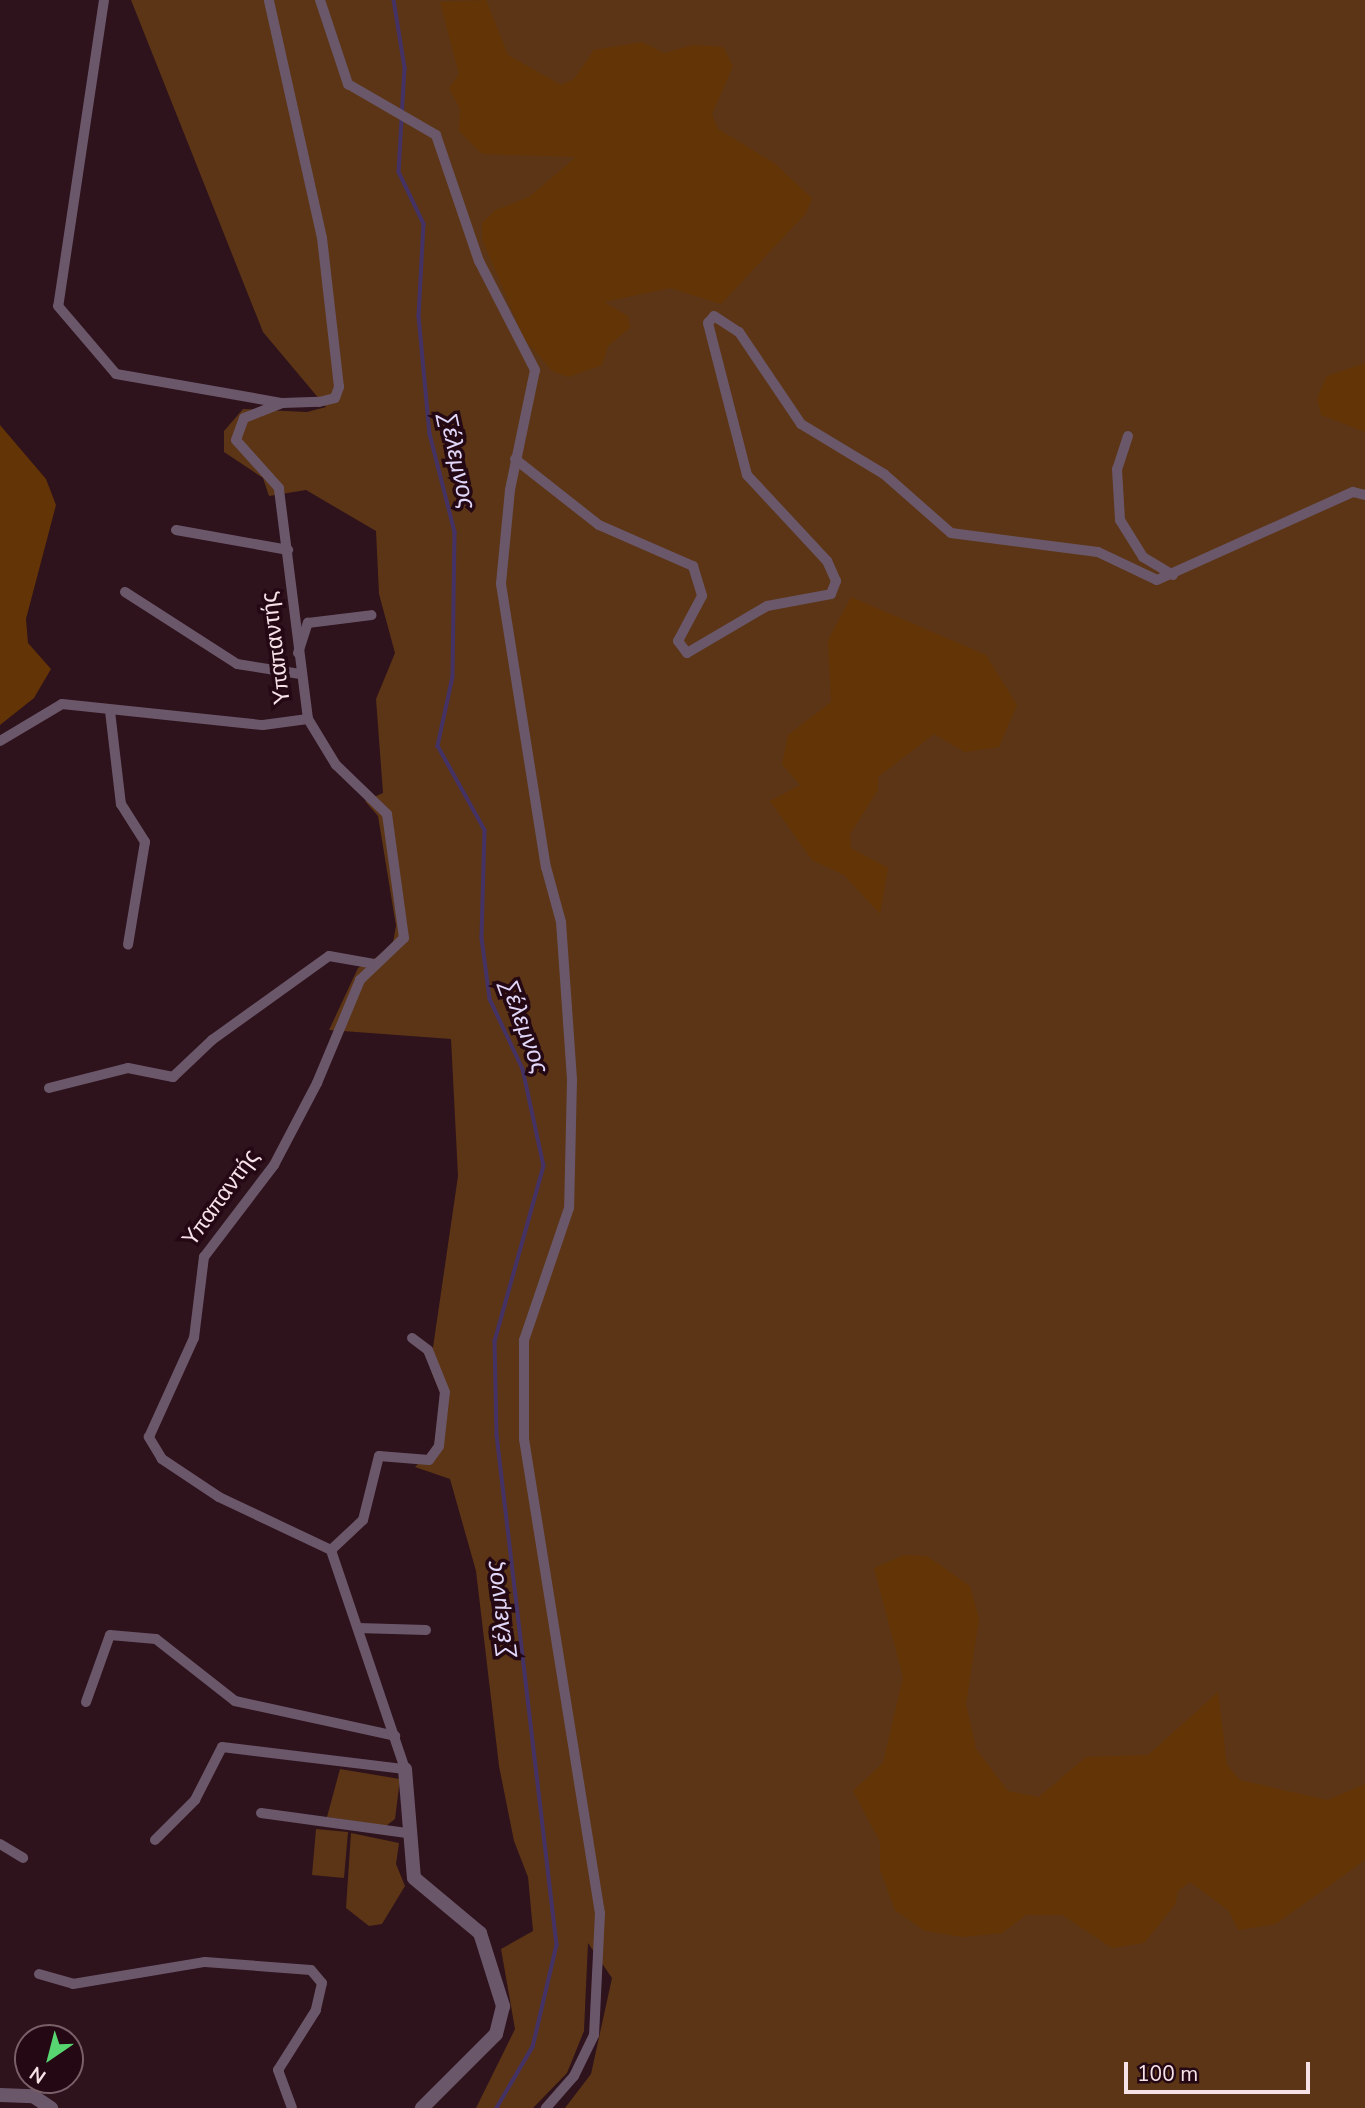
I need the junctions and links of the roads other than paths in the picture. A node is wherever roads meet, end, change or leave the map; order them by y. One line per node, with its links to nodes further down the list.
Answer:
1 (104, 0): 4 (street)
2 (269, 0): 4 (street)
3 (320, 0): 6 (street)
4 (282, 403): 9 (street, Υπαπαντής)
5 (1128, 436): 10 (street)
6 (515, 459): 10 (street); 38 (street)
7 (1365, 495): 10 (street)
8 (176, 530): 9 (street)
9 (289, 550): 13 (street, Υπαπαντής)
10 (1173, 575)
11 (125, 592): 14 (street)
12 (372, 615): 13 (street)
13 (296, 660): 14 (street, Υπαπαντής)
14 (300, 674): 16 (street, Υπαπαντής)
15 (110, 711): 16 (street); 17 (street); 18 (street)
16 (308, 719): 19 (street, Υπαπαντής)
17 (0, 741)
18 (128, 945)
19 (375, 964): 20 (street); 22 (street, Υπαπαντής)
20 (49, 1088)
21 (412, 1338): 22 (street)
22 (331, 1550): 23 (street)
23 (358, 1628): 24 (street); 26 (street)
24 (426, 1630)
25 (86, 1702): 26 (street)
26 (395, 1735): 27 (street)
27 (405, 1769): 29 (street); 30 (street)
28 (261, 1813): 29 (street)
29 (407, 1833): 37 (street)
30 (156, 1840)
31 (0, 1844): 32 (street)
32 (23, 1858)
33 (39, 1974): 36 (street)
34 (0, 2095): 35 (street)
35 (51, 2108)
36 (292, 2108)
37 (422, 2108)
38 (546, 2108)

